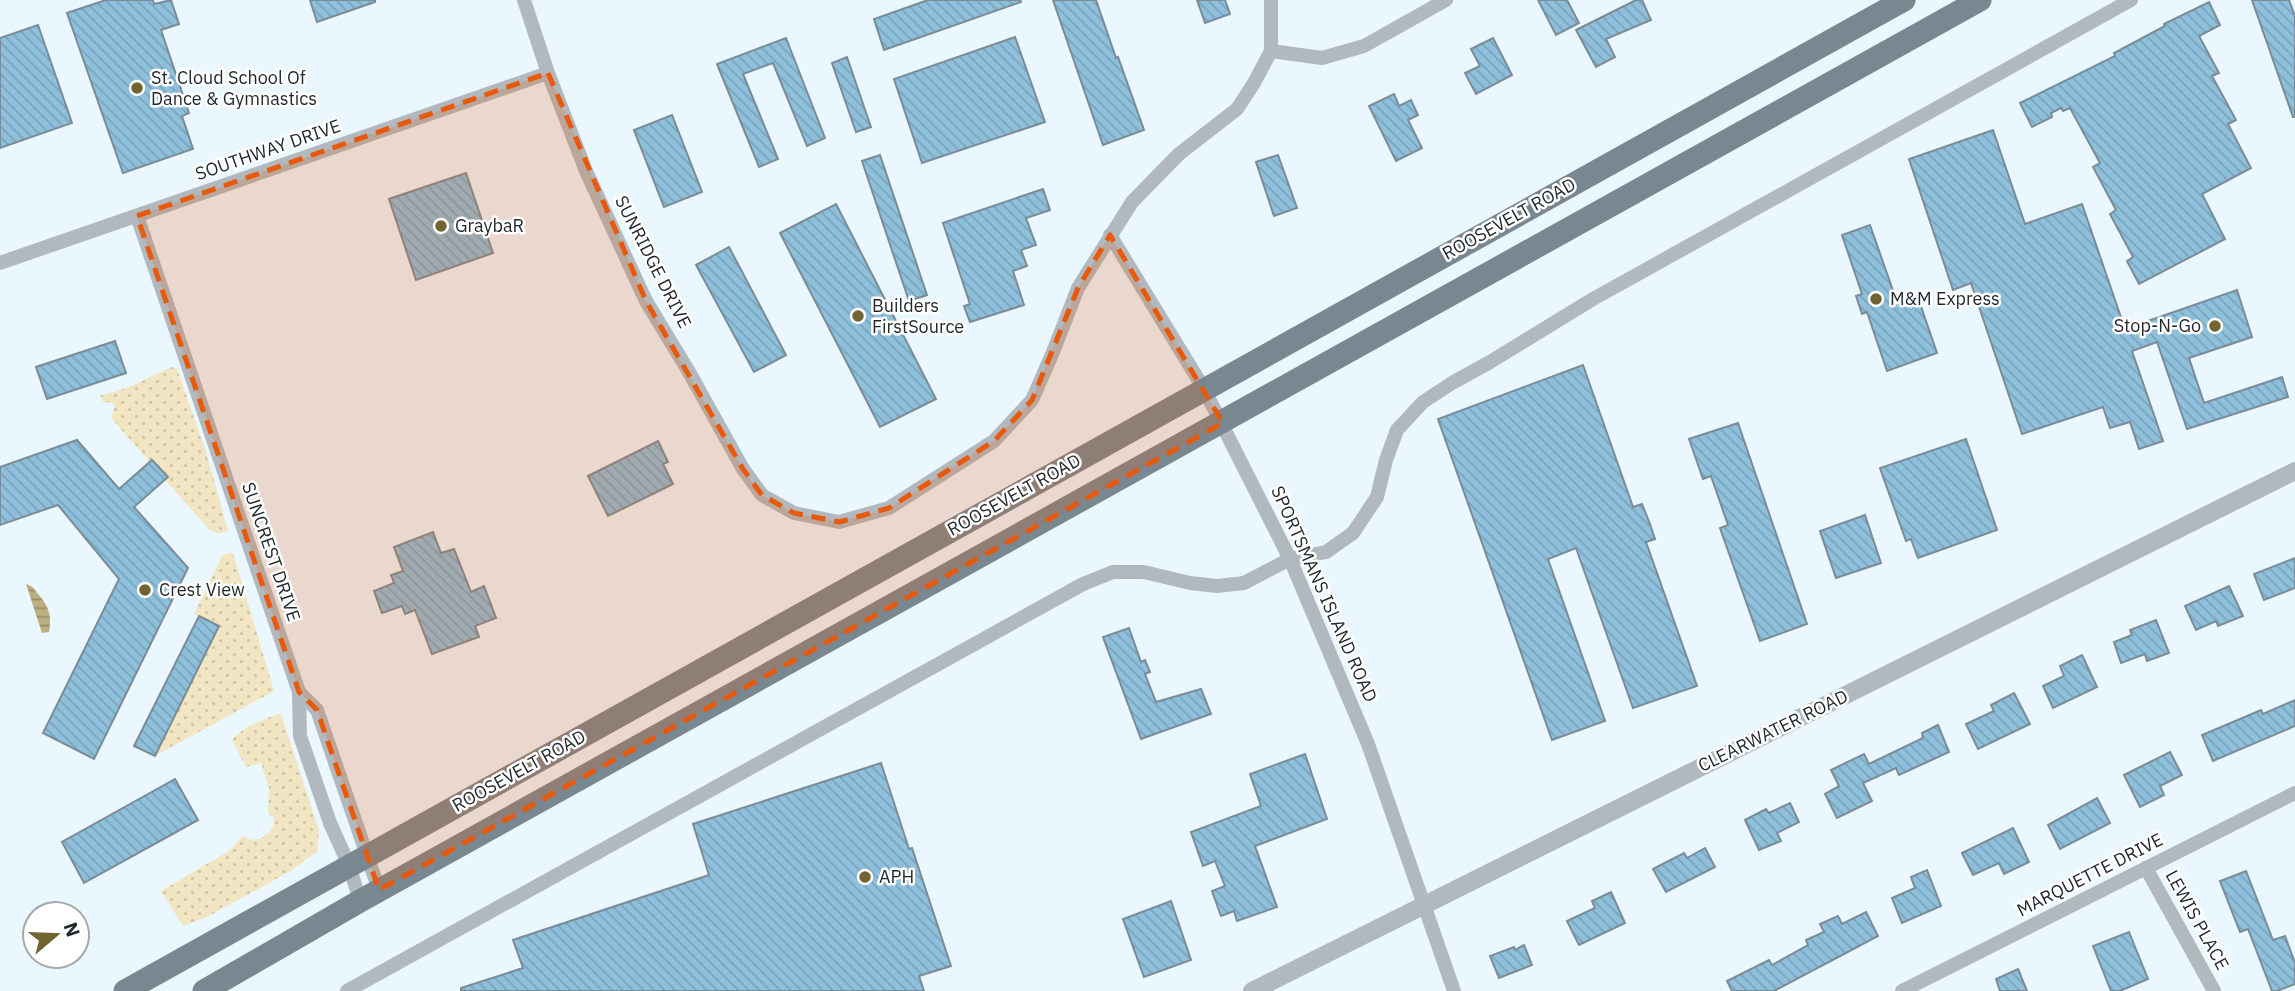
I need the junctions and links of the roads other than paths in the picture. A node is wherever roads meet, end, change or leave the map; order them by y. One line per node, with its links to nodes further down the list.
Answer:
1 (524, 0): 8 (street, SUNRIDGE DRIVE)
2 (1271, 0): 7 (street)
3 (1446, 0): 7 (street)
4 (1904, 0): 12 (main road, ROOSEVELT ROAD)
5 (1980, 0): 13 (main road, ROOSEVELT ROAD)
6 (2131, 0): 15 (street)
7 (1271, 51): 10 (street, SUNRIDGE DRIVE)
8 (548, 73): 9 (street, SOUTHWAY DRIVE); 10 (street, SUNRIDGE DRIVE)
9 (137, 216): 11 (street, SOUTHWAY DRIVE); 16 (street, SUNCREST DRIVE)
10 (1110, 235): 12 (street, SPORTSMANS ISLAND ROAD)
11 (0, 263)
12 (1204, 389): 13 (street, SPORTSMANS ISLAND ROAD); 18 (main road, ROOSEVELT ROAD)
13 (1223, 423): 15 (street, SPORTSMANS ISLAND ROAD); 20 (main road, ROOSEVELT ROAD)
14 (2295, 471): 21 (street, CLEARWATER ROAD)
15 (1290, 559): 21 (street, SPORTSMANS ISLAND ROAD); 24 (street)
16 (299, 692): 18 (street); 18 (street, SUNCREST DRIVE)
17 (2295, 793): 19 (street, MARQUETTE DRIVE)
18 (358, 860): 20 (street, SUNCREST DRIVE); 20 (street); 22 (main road, ROOSEVELT ROAD)
19 (2146, 868): 27 (street, MARQUETTE DRIVE); 28 (street, LEWIS PLACE)
20 (370, 896): 23 (main road, ROOSEVELT ROAD)
21 (1425, 904): 25 (street, CLEARWATER ROAD); 26 (street, SPORTSMANS ISLAND ROAD)
22 (125, 991)
23 (205, 991)
24 (347, 991)
25 (1252, 991)
26 (1454, 991)
27 (1902, 991)
28 (2214, 991)

